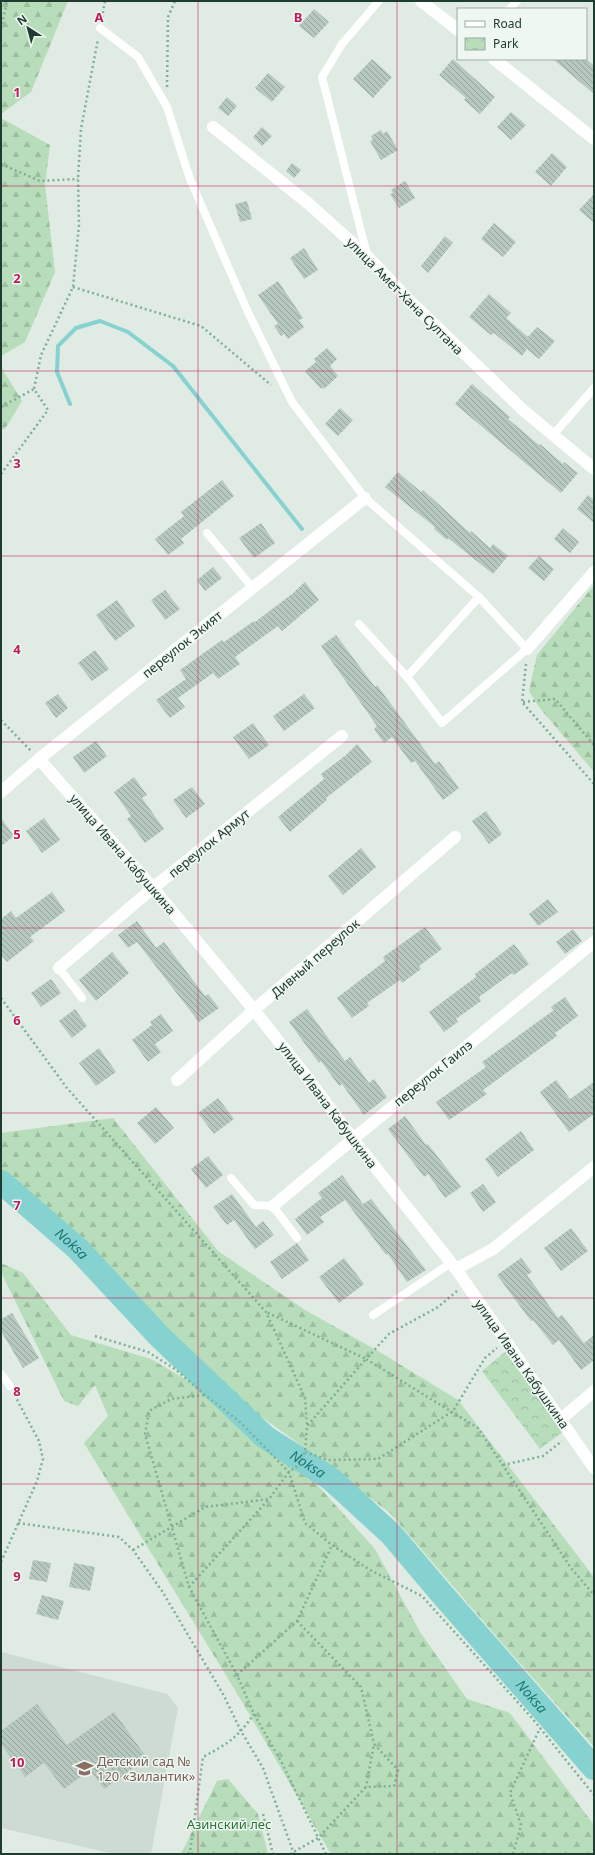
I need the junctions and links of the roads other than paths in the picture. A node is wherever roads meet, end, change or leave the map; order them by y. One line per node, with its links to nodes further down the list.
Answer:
1 (379, 1): 8 (lane)
2 (421, 1): 4 (street)
3 (100, 28): 12 (lane)
4 (457, 29)
5 (495, 60): 7 (street)
6 (212, 127): 8 (street, улица Амет-Хана Султана)
7 (594, 139)
8 (367, 256): 10 (street, улица Амет-Хана Султана)
9 (594, 388): 10 (lane)
10 (553, 435): 11 (street, улица Амет-Хана Султана)
11 (594, 469)
12 (365, 498): 15 (street, переулок Экият); 16 (lane)
13 (207, 534): 15 (lane)
14 (594, 572): 18 (street)
15 (252, 587): 21 (street, переулок Экият)
16 (479, 596): 18 (lane); 19 (lane)
17 (359, 624): 19 (lane)
18 (528, 650): 19 (lane)
19 (407, 677)
20 (342, 736): 24 (street, переулок Армут)
21 (39, 759): 22 (street, переулок Экият); 24 (street, улица Ивана Кабушкина)
22 (1, 792)
23 (455, 837): 28 (street, Дивный переулок)
24 (153, 888): 26 (street, переулок Армут); 28 (street, улица Ивана Кабушкина)
25 (594, 942): 30 (street, переулок Гаилэ)
26 (59, 968): 27 (lane)
27 (82, 998)
28 (254, 1010): 29 (street, Дивный переулок); 30 (street, улица Ивана Кабушкина)
29 (177, 1080)
30 (353, 1139): 33 (street, переулок Гаилэ); 35 (street, улица Ивана Кабушкина)
31 (594, 1167): 35 (street)
32 (231, 1178): 33 (lane)
33 (273, 1206): 34 (lane)
34 (297, 1238)
35 (453, 1266): 36 (lane); 40 (street, улица Ивана Кабушкина)
36 (373, 1315)
37 (1, 1374): 38 (lane)
38 (10, 1386)
39 (594, 1392): 40 (street)
40 (561, 1419): 41 (street, улица Ивана Кабушкина)
41 (594, 1468)

